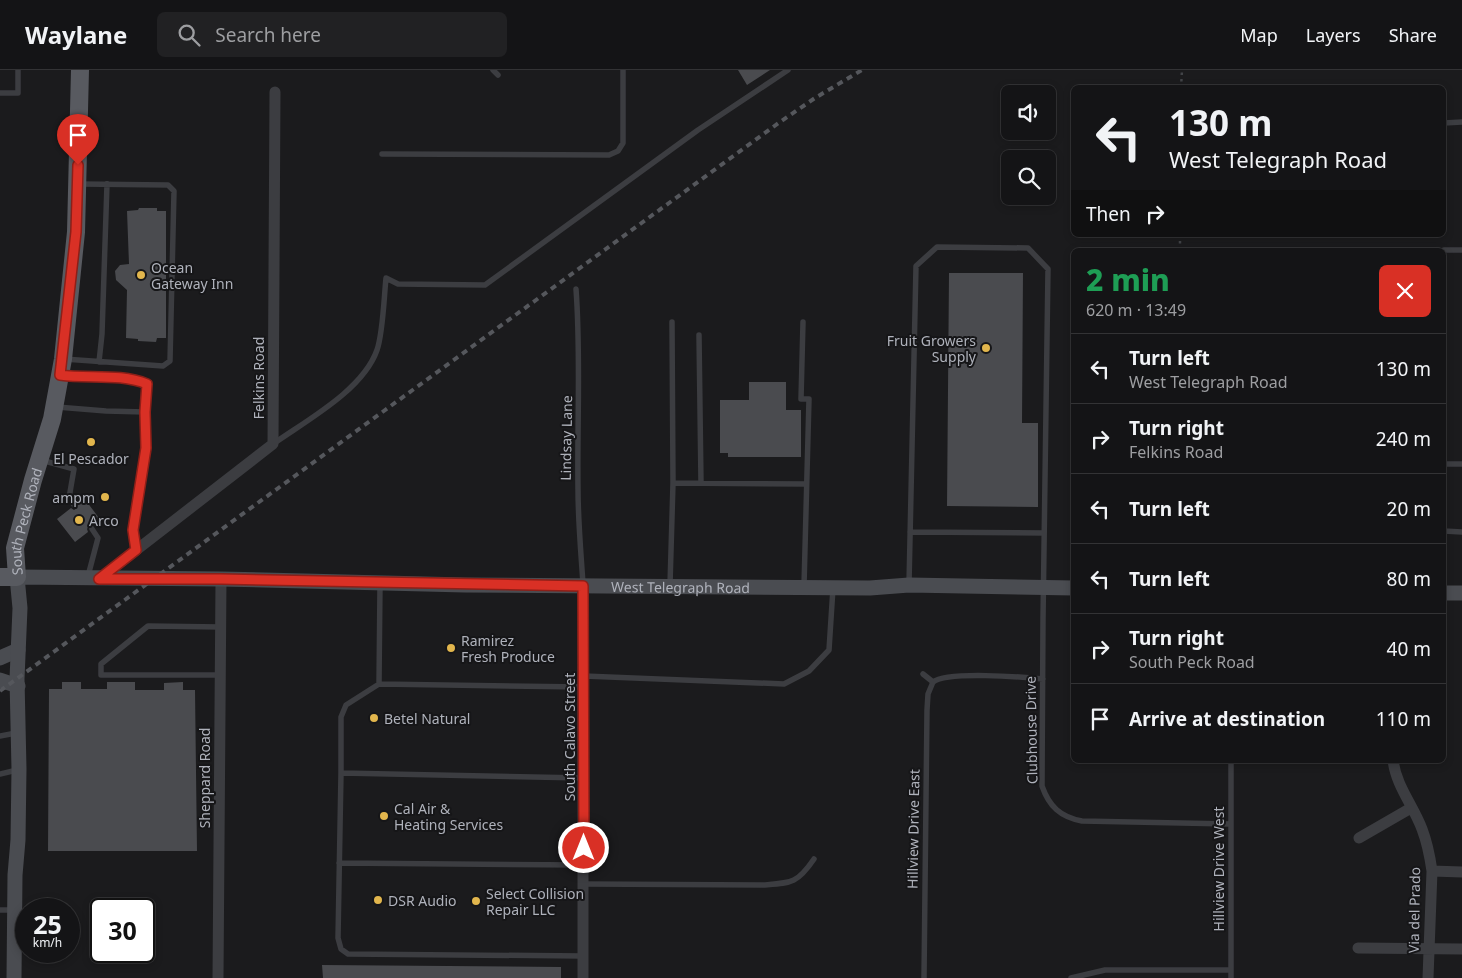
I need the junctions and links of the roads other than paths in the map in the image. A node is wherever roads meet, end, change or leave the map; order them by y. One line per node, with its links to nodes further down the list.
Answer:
1 (18, 70): 6 (lane)
2 (80, 70): 10 (main road, South Peck Road)
3 (623, 70): 9 (lane)
4 (788, 70): 22 (lane)
5 (275, 92): 22 (street, Felkins Road)
6 (0, 93)
7 (1462, 122): 8 (lane)
8 (1446, 123)
9 (382, 154)
10 (78, 184): 11 (lane); 19 (main road, South Peck Road)
11 (107, 184): 18 (lane); 18 (lane)
12 (1446, 250): 13 (lane)
13 (1462, 250)
14 (576, 289): 41 (lane, Lindsay Lane)
15 (672, 322): 26 (lane)
16 (803, 322): 28 (lane)
17 (699, 335): 27 (lane)
18 (99, 362): 19 (lane)
19 (61, 367): 20 (main road, South Peck Road); 21 (lane)
20 (54, 407): 21 (lane); 23 (main road, South Peck Road)
21 (145, 412): 35 (lane)
22 (273, 444): 35 (street)
23 (39, 460): 29 (lane); 36 (main road, South Peck Road)
24 (1446, 464): 25 (lane)
25 (1462, 464)
26 (673, 483): 27 (lane); 42 (lane)
27 (701, 483): 28 (lane)
28 (806, 484): 43 (lane)
29 (74, 506)
30 (92, 529): 37 (lane)
31 (1446, 531): 33 (lane)
32 (910, 532): 34 (lane); 34 (lane, Clubhouse Drive); 40 (lane, Clubhouse Drive)
33 (1462, 532)
34 (1044, 533): 45 (lane, Clubhouse Drive)
35 (136, 550): 37 (street)
36 (8, 577): 37 (main road, West Telegraph Road); 50 (main road, South Peck Road)
37 (93, 578): 38 (main road, West Telegraph Road)
38 (221, 579): 39 (main road, West Telegraph Road); 49 (street, Sheppard Road)
39 (380, 583): 41 (main road, West Telegraph Road); 58 (lane)
40 (909, 585): 44 (main road, West Telegraph Road); 45 (main road, West Telegraph Road)
41 (583, 586): 42 (main road, West Telegraph Road); 56 (street, South Calavo Street)
42 (670, 587): 43 (main road, West Telegraph Road)
43 (804, 588): 44 (main road, West Telegraph Road)
44 (832, 588): 56 (lane)
45 (1043, 588): 46 (main road, West Telegraph Road); 54 (lane, Clubhouse Drive)
46 (1071, 588)
47 (1446, 593): 48 (main road)
48 (1462, 593)
49 (221, 627): 53 (street, Sheppard Road); 53 (lane)
50 (18, 650): 51 (main road); 59 (main road, South Peck Road)
51 (0, 658)
52 (923, 674): 57 (lane)
53 (220, 675): 84 (street, Sheppard Road)
54 (1043, 679): 57 (lane); 69 (lane, Clubhouse Drive)
55 (0, 680): 59 (main road)
56 (584, 682): 58 (lane); 67 (street, South Calavo Street)
57 (933, 682): 86 (lane, Hillview Drive East)
58 (379, 684): 65 (lane)
59 (18, 686): 60 (main road, South Peck Road)
60 (19, 733): 61 (lane); 64 (main road, South Peck Road)
61 (0, 736)
62 (1231, 763): 69 (lane, Hillview Drive West)
63 (1394, 763): 68 (street, Via del Prado)
64 (18, 769): 66 (lane); 77 (main road, South Peck Road)
65 (341, 773): 67 (lane); 72 (lane)
66 (0, 774)
67 (584, 778): 73 (street, South Calavo Street)
68 (1411, 808): 70 (street); 74 (street, Via del Prado)
69 (1230, 824): 82 (lane, Hillview Drive West)
70 (1359, 838)
71 (814, 860): 76 (lane)
72 (339, 863): 73 (lane); 81 (lane)
73 (583, 865): 76 (street, South Calavo Street)
74 (1432, 871): 75 (street); 79 (street, Via del Prado)
75 (1462, 872)
76 (583, 884): 81 (street, South Calavo Street)
77 (7, 910): 83 (main road, South Peck Road)
78 (1358, 948): 79 (street)
79 (1429, 949): 80 (street); 89 (street, Via del Prado)
80 (1462, 949)
81 (583, 956): 85 (street, South Calavo Street)
82 (1231, 970): 87 (lane); 88 (lane, Hillview Drive West)
83 (14, 978)
84 (218, 978)
85 (583, 978)
86 (924, 978)
87 (1071, 978)
88 (1231, 978)
89 (1428, 978)

